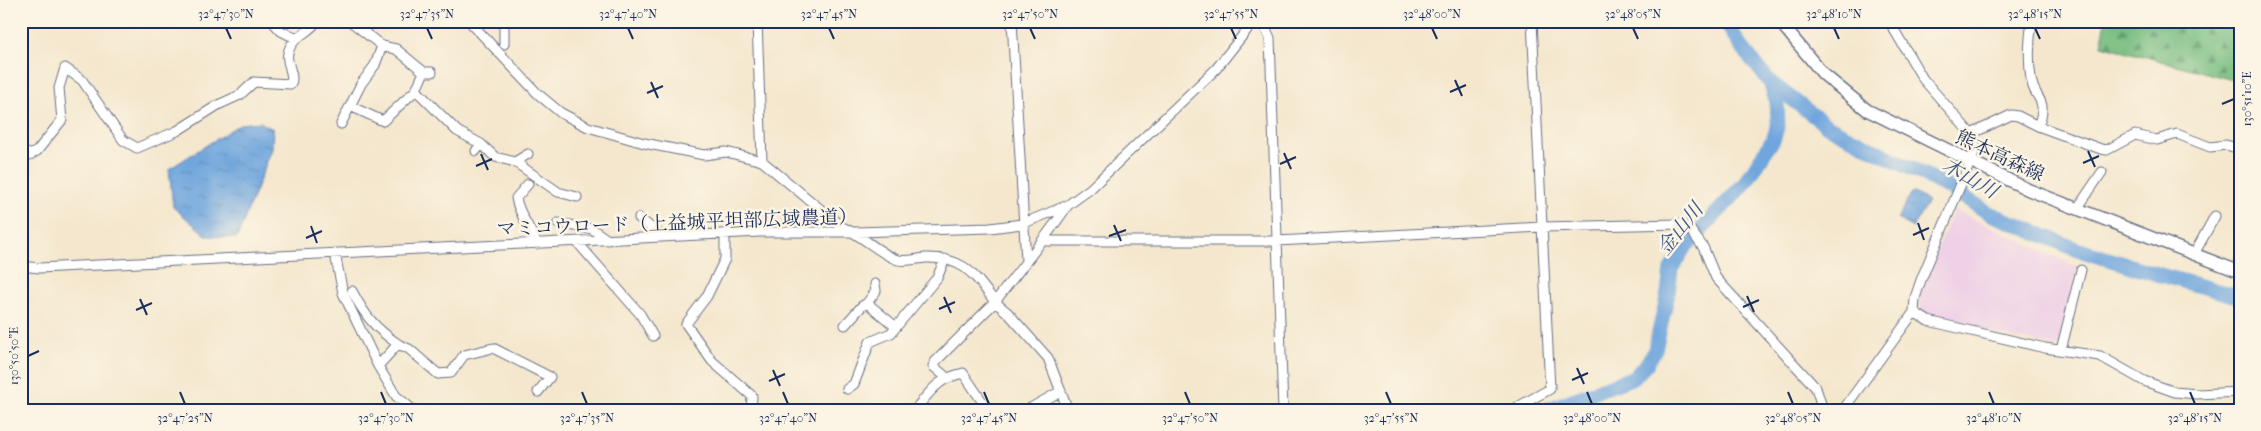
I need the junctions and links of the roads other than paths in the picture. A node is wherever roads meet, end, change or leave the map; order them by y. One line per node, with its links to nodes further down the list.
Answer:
1 (272, 21): 14 (street)
2 (316, 21): 14 (street)
3 (350, 21): 16 (street)
4 (470, 21): 25 (street)
5 (504, 21): 15 (street)
6 (757, 21): 25 (street)
7 (1012, 21): 36 (street)
8 (1254, 21): 31 (street, マミコウロード（上益城平坦部広域農道）)
9 (1262, 21): 43 (street)
10 (1532, 21): 37 (street)
11 (1779, 21): 27 (main road, 熊本高森線)
12 (1889, 21): 21 (street)
13 (2032, 21): 20 (street)
14 (296, 38): 23 (street)
15 (504, 44)
16 (382, 46): 17 (street); 18 (street)
17 (416, 90): 18 (street); 26 (street)
18 (350, 106): 19 (street)
19 (341, 124)
20 (2038, 126): 21 (street); 22 (street)
21 (1971, 134): 27 (street)
22 (2240, 149)
23 (21, 150)
24 (528, 154): 26 (street)
25 (762, 161): 38 (street)
26 (516, 162): 30 (street)
27 (1968, 165): 32 (main road, 熊本高森線); 57 (street)
28 (2102, 172): 32 (street)
29 (528, 184): 45 (street)
30 (577, 197)
31 (1068, 205): 36 (street, マミコウロード（上益城平坦部広域農道）); 42 (street)
32 (2077, 209): 47 (main road, 熊本高森線)
33 (2216, 216): 47 (street)
34 (638, 218): 40 (street)
35 (558, 223): 41 (street)
36 (1022, 224): 38 (street, マミコウロード（上益城平坦部広域農道）); 49 (street)
37 (1542, 227): 43 (street); 76 (street); 77 (street)
38 (856, 232): 39 (street, マミコウロード（上益城平坦部広域農道）); 48 (street)
39 (725, 234): 40 (street, マミコウロード（上益城平坦部広域農道）); 71 (street)
40 (663, 237): 41 (street, マミコウロード（上益城平坦部広域農道）)
41 (608, 240): 44 (street, マミコウロード（上益城平坦部広域農道）)
42 (1044, 241): 43 (street); 49 (street)
43 (1276, 241): 75 (street)
44 (577, 242): 45 (street, マミコウロード（上益城平坦部広域農道）); 60 (street)
45 (537, 244): 46 (street, マミコウロード（上益城平坦部広域農道）)
46 (335, 254): 50 (street, マミコウロード（上益城平坦部広域農道）); 63 (street)
47 (2194, 254): 52 (main road, 熊本高森線)
48 (945, 259): 55 (street); 59 (street)
49 (1026, 261): 55 (street)
50 (21, 266)
51 (2081, 270): 62 (street)
52 (2240, 272)
53 (875, 284): 56 (street)
54 (352, 290): 61 (street)
55 (994, 302): 64 (street); 66 (street)
56 (867, 303): 58 (street); 59 (street)
57 (1914, 312): 62 (street); 78 (street)
58 (846, 325)
59 (896, 328): 65 (street)
60 (654, 336)
61 (398, 344): 63 (street); 67 (street)
62 (2060, 350): 68 (street)
63 (378, 366): 70 (street)
64 (946, 377): 69 (street); 72 (street)
65 (847, 389)
66 (1060, 391): 73 (street); 74 (street)
67 (538, 392)
68 (2240, 392)
69 (917, 408)
70 (412, 410)
71 (751, 410)
72 (988, 410)
73 (1027, 410)
74 (1068, 410)
75 (1283, 410)
76 (1513, 410)
77 (1823, 410)
78 (1843, 410)

